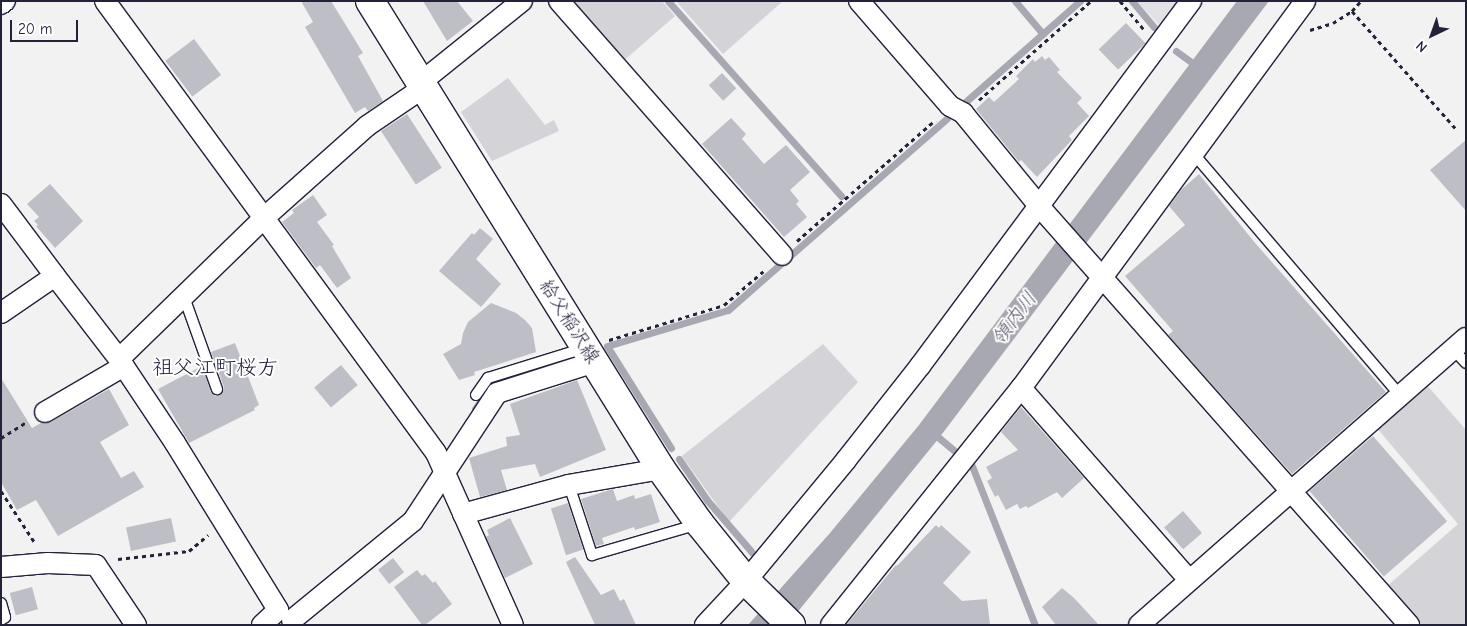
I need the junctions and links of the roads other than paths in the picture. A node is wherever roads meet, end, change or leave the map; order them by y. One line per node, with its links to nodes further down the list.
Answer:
1 (5, 1): 9 (street)
2 (105, 1): 14 (street)
3 (370, 1): 10 (main road, 給父稲沢線)
4 (522, 1): 10 (street)
5 (559, 1): 15 (street)
6 (859, 1): 13 (street)
7 (1191, 1): 13 (street)
8 (1305, 1): 11 (street)
9 (1, 4)
10 (422, 86): 14 (street); 21 (main road, 給父稲沢線)
11 (1193, 153): 16 (street); 26 (lane)
12 (1, 204): 17 (street)
13 (1041, 208): 16 (street); 36 (street)
14 (265, 217): 18 (street); 29 (street)
15 (782, 255)
16 (1101, 275): 23 (street); 31 (street)
17 (55, 276): 19 (street); 22 (street)
18 (184, 297): 22 (street); 24 (lane)
19 (1, 313)
20 (1462, 350): 26 (street)
21 (590, 355): 25 (lane); 28 (main road, 給父稲沢線); 29 (street)
22 (121, 363): 27 (street); 38 (street)
23 (1021, 388): 35 (street); 45 (street)
24 (216, 389)
25 (476, 394)
26 (1400, 395): 31 (street)
27 (45, 412)
28 (661, 469): 30 (street); 33 (main road, 給父稲沢線)
29 (445, 474): 32 (street); 38 (street)
30 (569, 485): 32 (street); 33 (lane)
31 (1291, 490): 35 (street); 47 (street)
32 (463, 514): 42 (street)
33 (700, 524): 36 (main road, 給父稲沢線)
34 (1, 567): 40 (street)
35 (1189, 580): 46 (street)
36 (748, 582): 43 (street); 44 (main road, 給父稲沢線)
37 (1, 603): 39 (lane)
38 (288, 618): 41 (street)
39 (1, 620)
40 (136, 625)
41 (262, 625)
42 (513, 625)
43 (705, 625)
44 (791, 625)
45 (831, 625)
46 (1139, 625)
47 (1409, 625)

